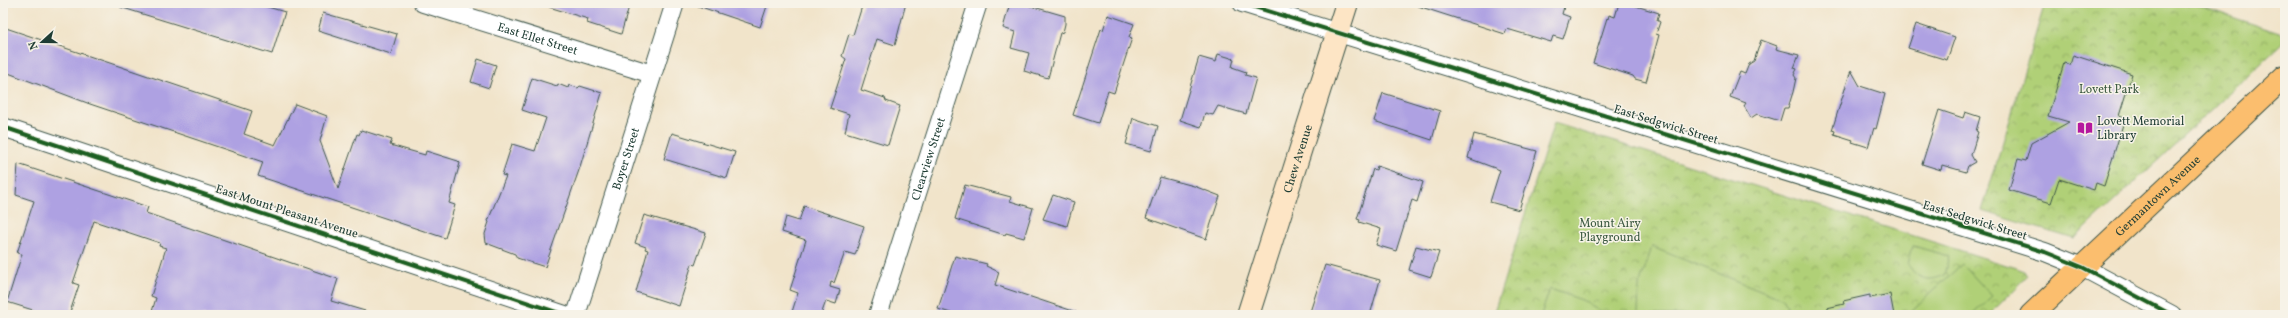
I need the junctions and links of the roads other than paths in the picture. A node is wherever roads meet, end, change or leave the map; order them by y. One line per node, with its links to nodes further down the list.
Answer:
1 (423, 3): 7 (street, East Ellet Street)
2 (675, 3): 7 (street, Boyer Street)
3 (978, 3): 13 (street, Clearview Street)
4 (1242, 3): 6 (street, East Sedgwick Street)
5 (1346, 3): 6 (street, Chew Avenue)
6 (1337, 32): 10 (street, East Sedgwick Street); 14 (street, Chew Avenue)
7 (652, 74): 12 (street, Boyer Street)
8 (2285, 76): 10 (main road, Germantown Avenue)
9 (3, 127): 11 (street, East Mount Pleasant Avenue)
10 (2082, 267): 15 (main road, Germantown Avenue); 16 (street, East Sedgwick Street)
11 (565, 315)
12 (576, 315)
13 (878, 315)
14 (1248, 315)
15 (2031, 315)
16 (2172, 315)

